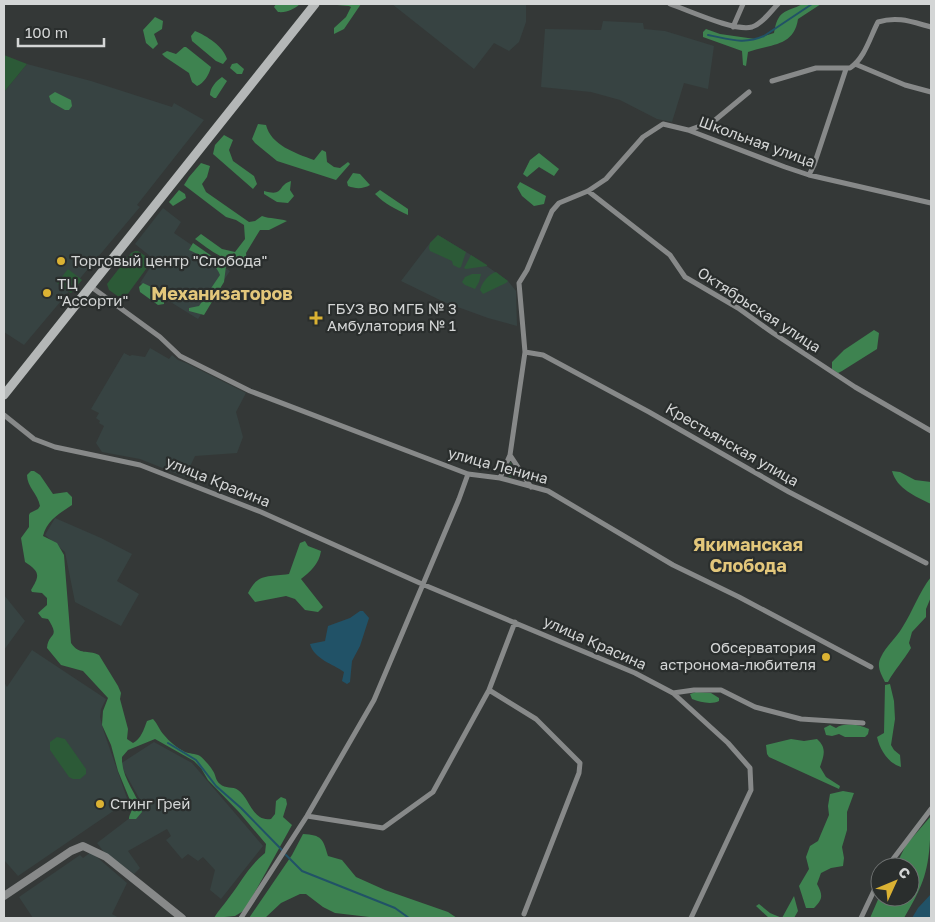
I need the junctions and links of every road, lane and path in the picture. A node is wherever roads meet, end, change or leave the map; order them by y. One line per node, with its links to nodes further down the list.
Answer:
1 (315, 4): 16 (main road)
2 (670, 4): 5 (street)
3 (743, 4): 5 (street)
4 (778, 4): 5 (street)
5 (734, 27)
6 (931, 27): 7 (street)
7 (855, 64): 8 (street); 11 (street)
8 (846, 69): 9 (street); 13 (street)
9 (772, 81)
10 (749, 92): 12 (street)
11 (931, 92)
12 (688, 130): 13 (street, Школьная улица); 14 (street, Школьная улица)
13 (809, 175): 15 (street, Школьная улица)
14 (588, 191): 17 (street); 20 (street, Октябрьская улица)
15 (931, 203)
16 (90, 286): 18 (main road); 22 (street, улица Ленина)
17 (524, 352): 21 (street); 25 (street, Крестьянская улица)
18 (4, 395)
19 (4, 415): 26 (street, улица Красина)
20 (931, 430)
21 (510, 455): 23 (street); 24 (street)
22 (468, 474): 23 (street, улица Ленина); 26 (street)
23 (500, 478): 24 (street, улица Ленина)
24 (531, 487): 28 (street, улица Ленина)
25 (926, 563)
26 (422, 584): 27 (street, улица Красина); 33 (street)
27 (515, 622): 29 (street); 30 (street, улица Красина)
28 (871, 668)
29 (489, 690): 33 (street); 37 (street)
30 (673, 693): 31 (street); 40 (street, улица Красина)
31 (863, 723)
32 (931, 809): 34 (street)
33 (307, 816): 39 (street)
34 (895, 857)
35 (4, 896): 38 (street)
36 (870, 899): 41 (street)
37 (524, 914)
38 (182, 918)
39 (241, 918)
40 (691, 918)
41 (861, 918)

